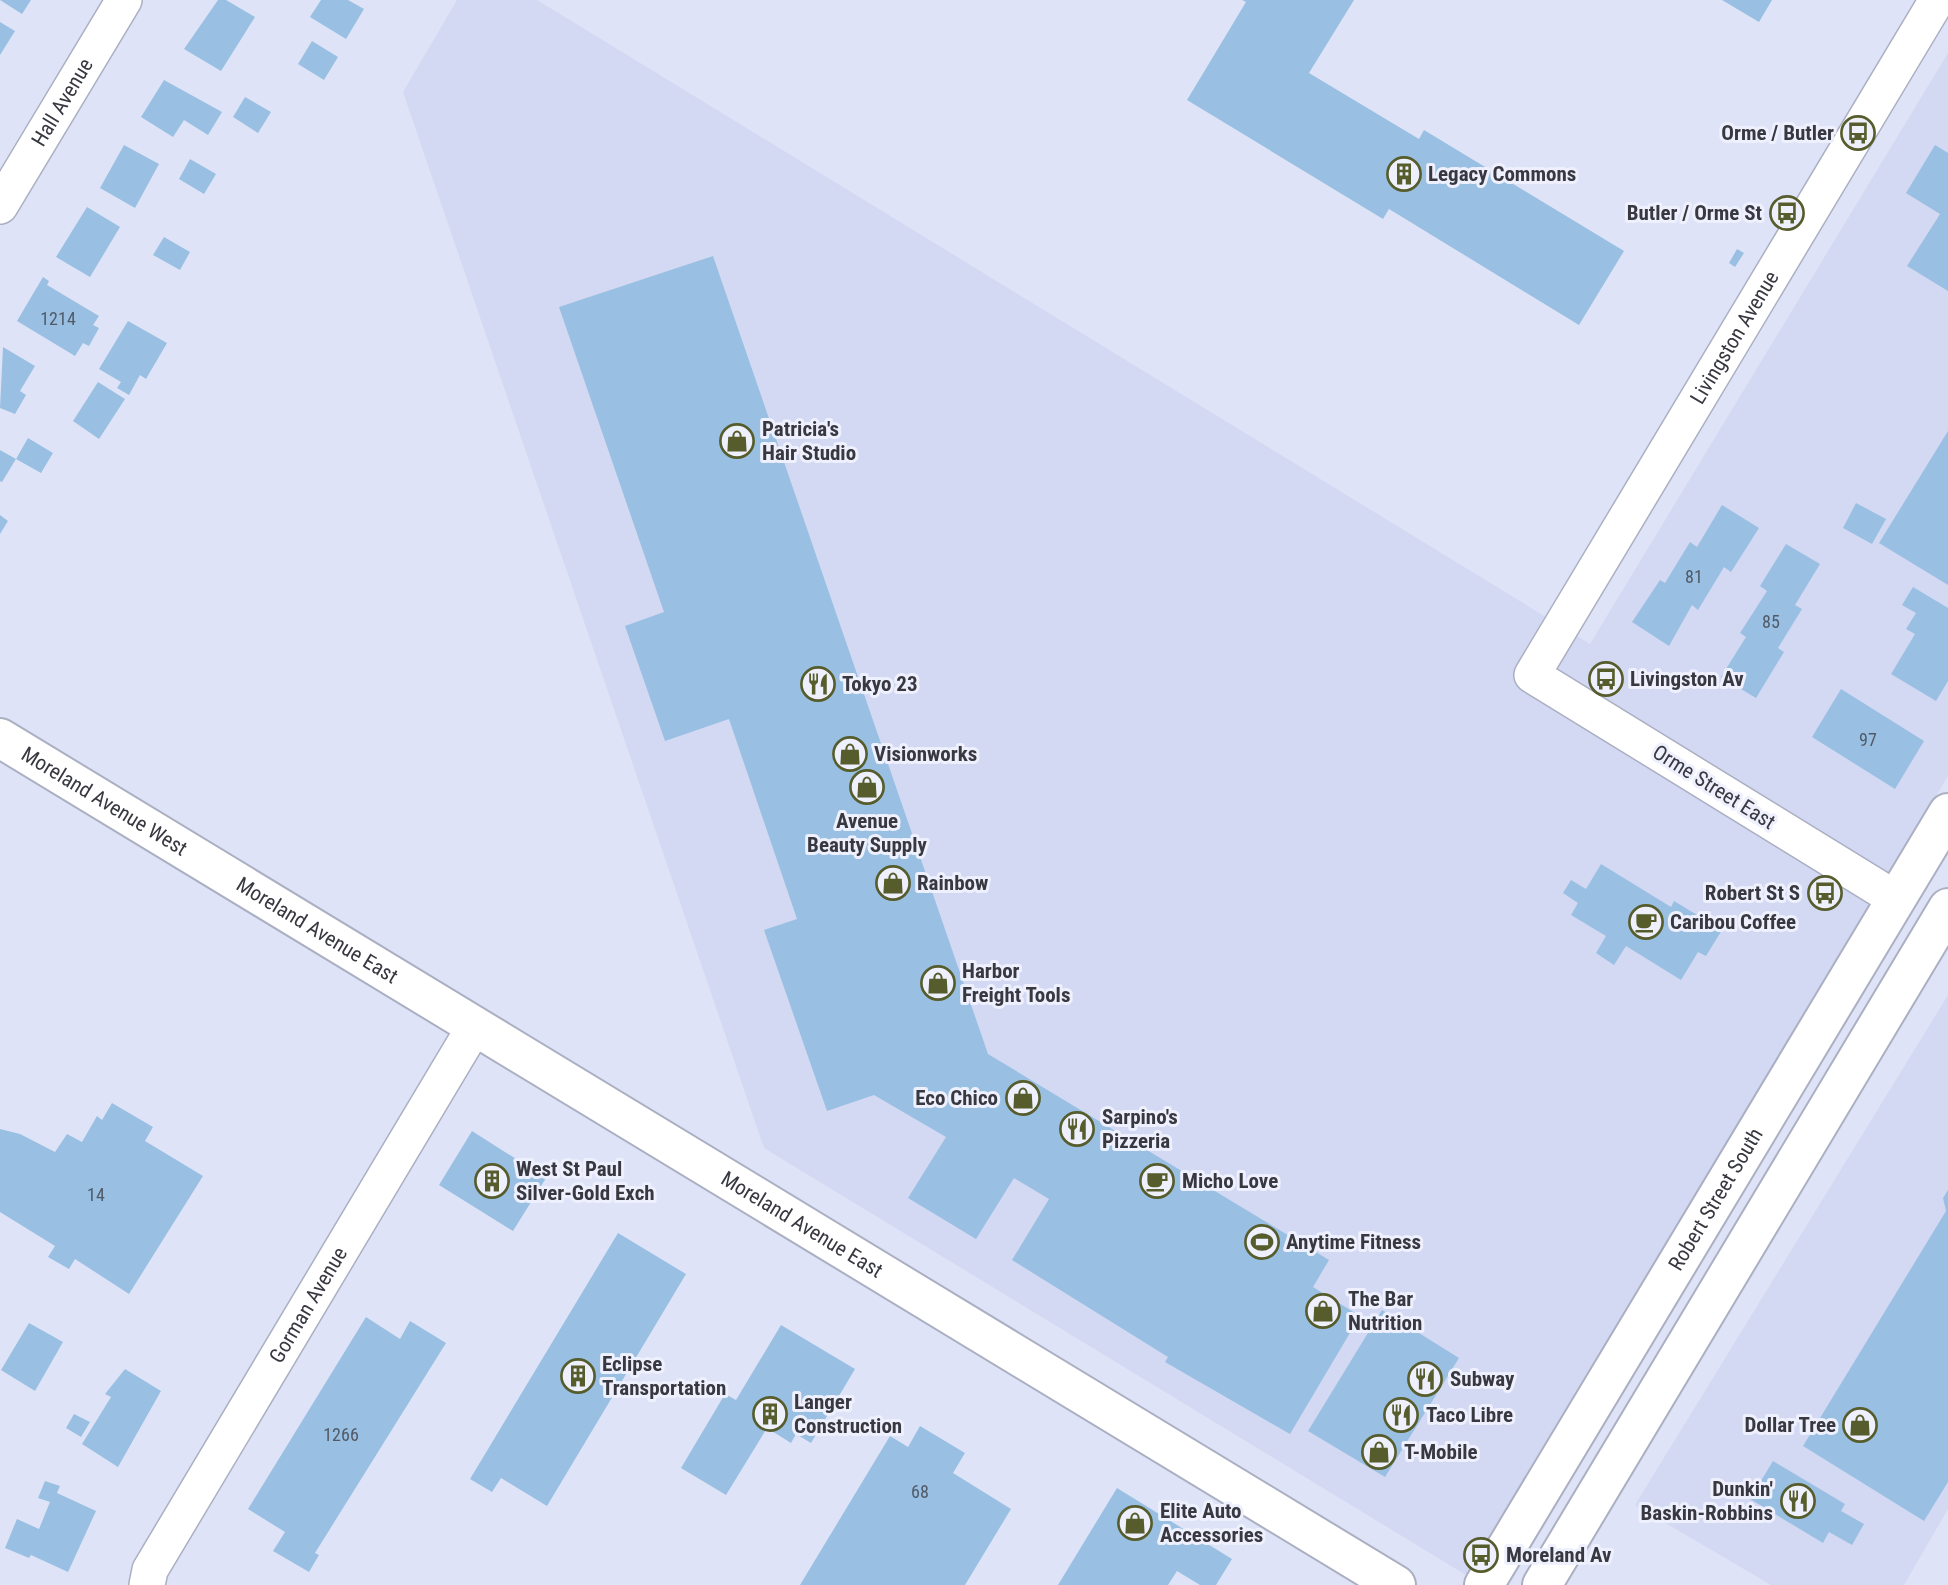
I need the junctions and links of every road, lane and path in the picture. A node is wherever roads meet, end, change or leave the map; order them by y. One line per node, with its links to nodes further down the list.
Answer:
1 (124, 0): 3 (street, Hall Avenue)
2 (1937, 0): 4 (street, Livingston Avenue)
3 (0, 206)
4 (1532, 675): 9 (street, Orme Street East)
5 (0, 738): 8 (main road, Moreland Avenue West)
6 (1948, 813): 7 (main road, Robert Street South)
7 (1919, 861): 9 (main road, Robert Street South); 10 (main road)
8 (210, 865): 12 (main road, Moreland Avenue East)
9 (1896, 899): 11 (main road); 15 (main road, Robert Street South)
10 (1944, 923): 11 (main road)
11 (1907, 975): 16 (main road)
12 (475, 1026): 13 (street, Gorman Avenue); 14 (main road, Moreland Avenue East)
13 (147, 1585)
14 (1395, 1585)
15 (1483, 1585)
16 (1542, 1585)

